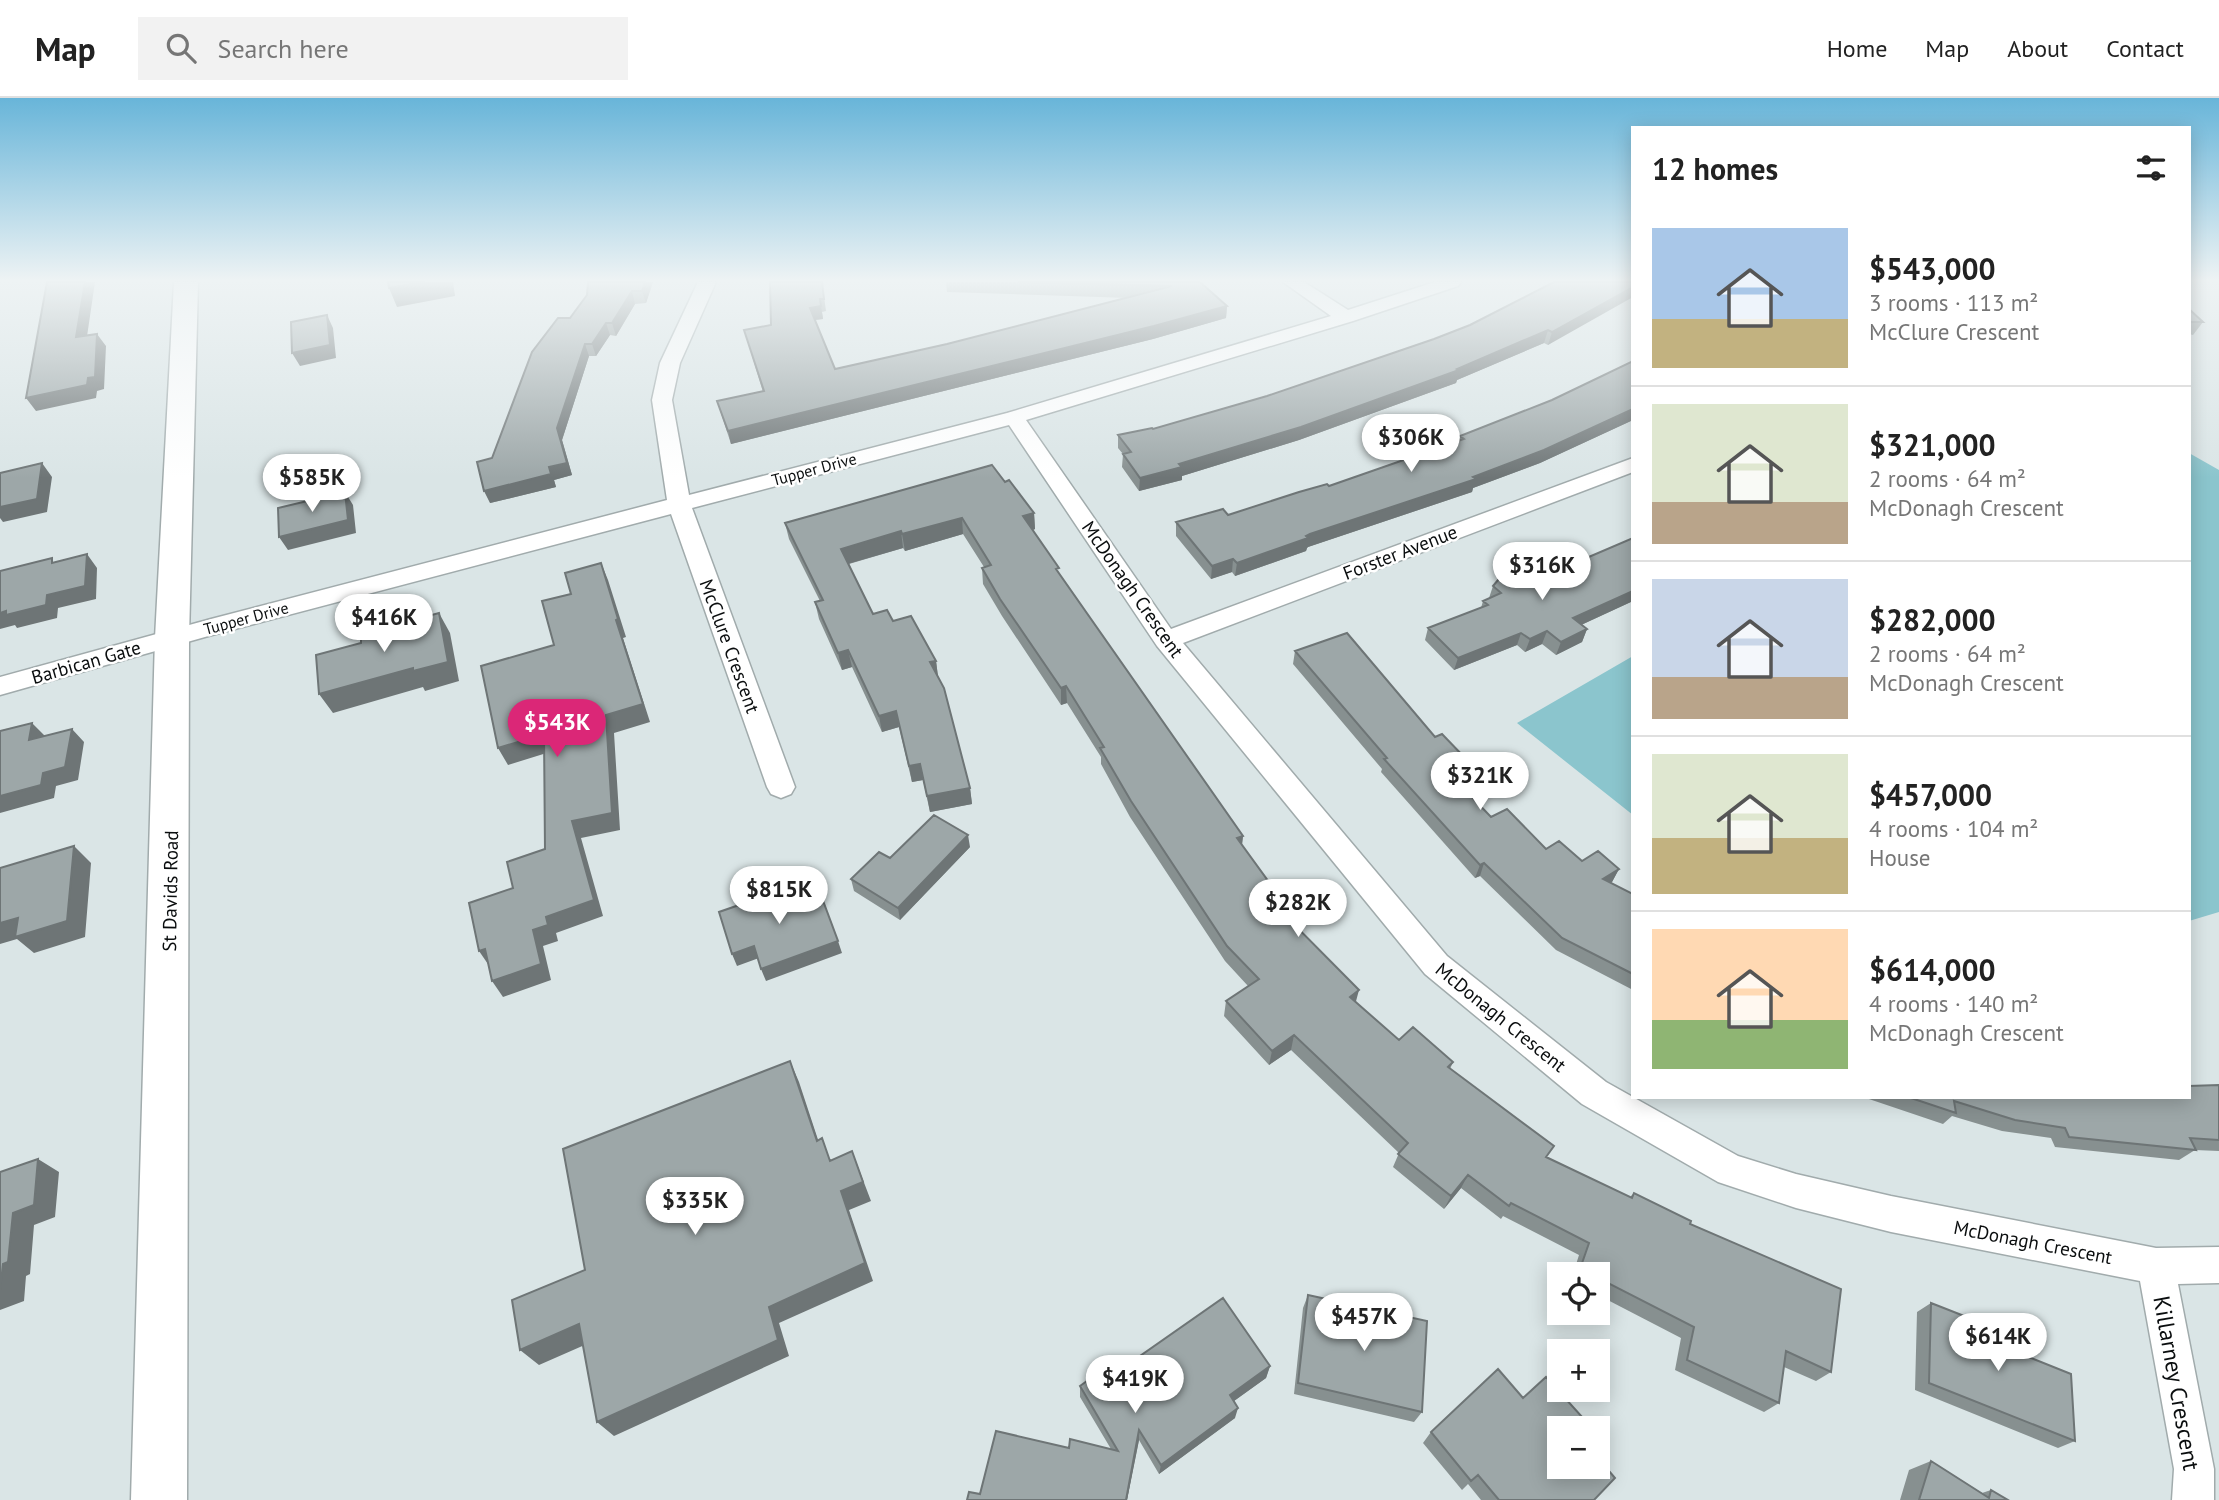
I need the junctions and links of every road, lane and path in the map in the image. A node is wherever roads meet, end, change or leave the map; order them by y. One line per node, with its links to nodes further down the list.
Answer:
1 (183, 347): 7 (main road, St Davids Road)
2 (677, 347): 6 (street, McClure Crescent)
3 (1245, 347): 4 (street, Tupper Drive)
4 (1014, 417): 6 (street, Tupper Drive); 8 (street, McDonagh Crescent)
5 (1631, 465): 8 (street, Forster Avenue)
6 (679, 505): 7 (street, Tupper Drive); 10 (street, McClure Crescent)
7 (172, 638): 9 (street, Barbican Gate); 13 (main road, St Davids Road)
8 (1167, 640): 12 (street, McDonagh Crescent)
9 (0, 686)
10 (781, 787)
11 (2219, 1265): 12 (street, McDonagh Crescent)
12 (2156, 1266): 14 (street, Killarney Crescent)
13 (159, 1500)
14 (2193, 1500)

